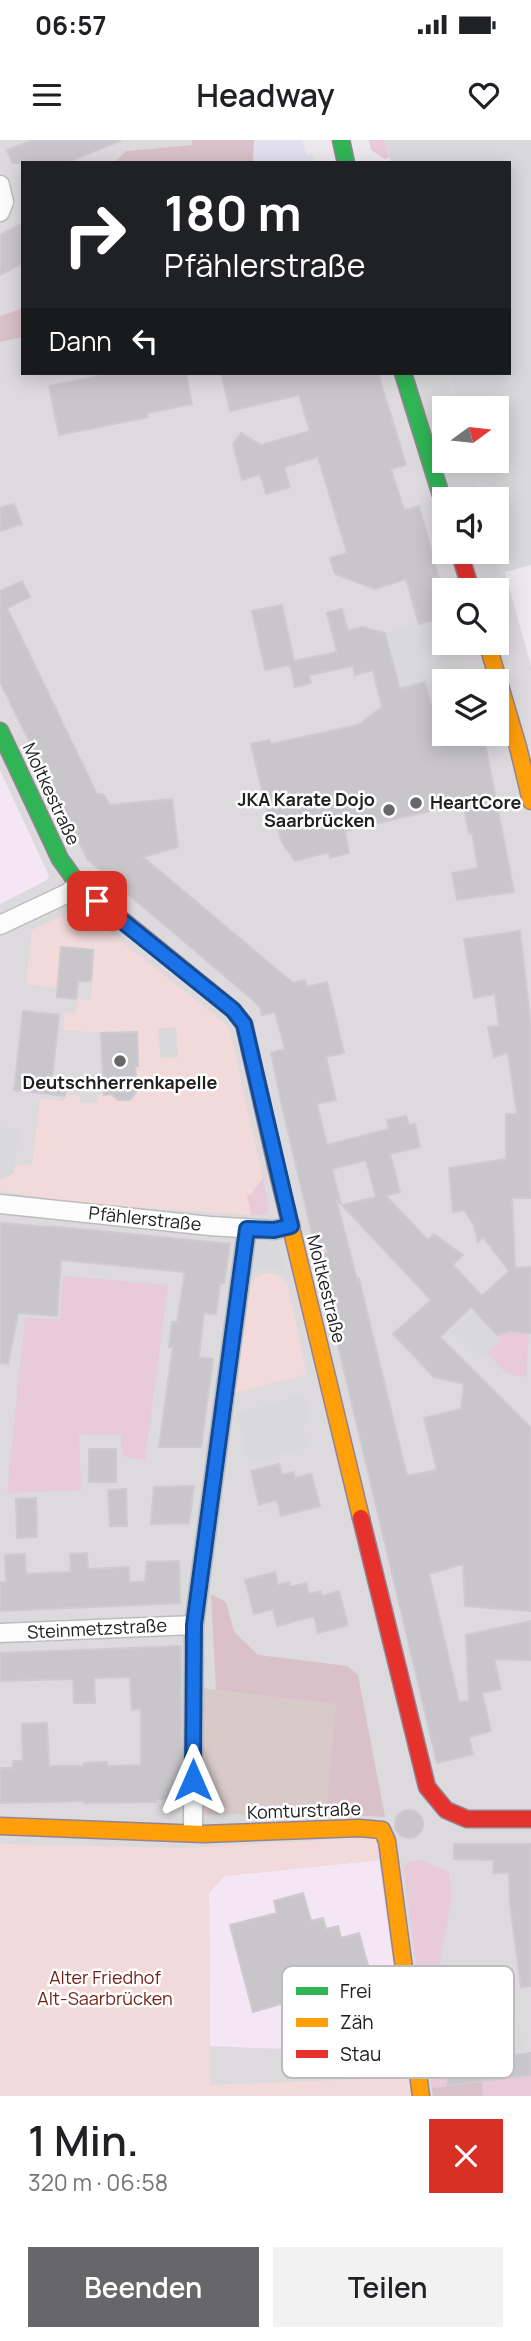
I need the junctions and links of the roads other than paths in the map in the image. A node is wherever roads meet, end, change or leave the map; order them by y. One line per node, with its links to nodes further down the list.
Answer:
1 (341, 140): 2 (street)
2 (346, 161)
3 (0, 185): 4 (street)
4 (0, 212)
5 (404, 375): 6 (street)
6 (438, 487)
7 (491, 655): 9 (street)
8 (0, 731): 10 (street, Moltkestraße)
9 (531, 802)
10 (78, 884): 11 (street); 13 (street, Moltkestraße)
11 (0, 925)
12 (0, 1204): 14 (street, Pfählerstraße)
13 (291, 1226): 14 (street, Pfählerstraße); 17 (street, Moltkestraße)
14 (247, 1229): 15 (street)
15 (194, 1625): 16 (street, Steinmetzstraße); 19 (street)
16 (0, 1633)
17 (531, 1819)
18 (0, 1826): 19 (street, Komturstraße)
19 (193, 1832): 20 (street, Komturstraße)
20 (404, 1966)
21 (419, 2078): 22 (street, Komturstraße)
22 (421, 2096)

